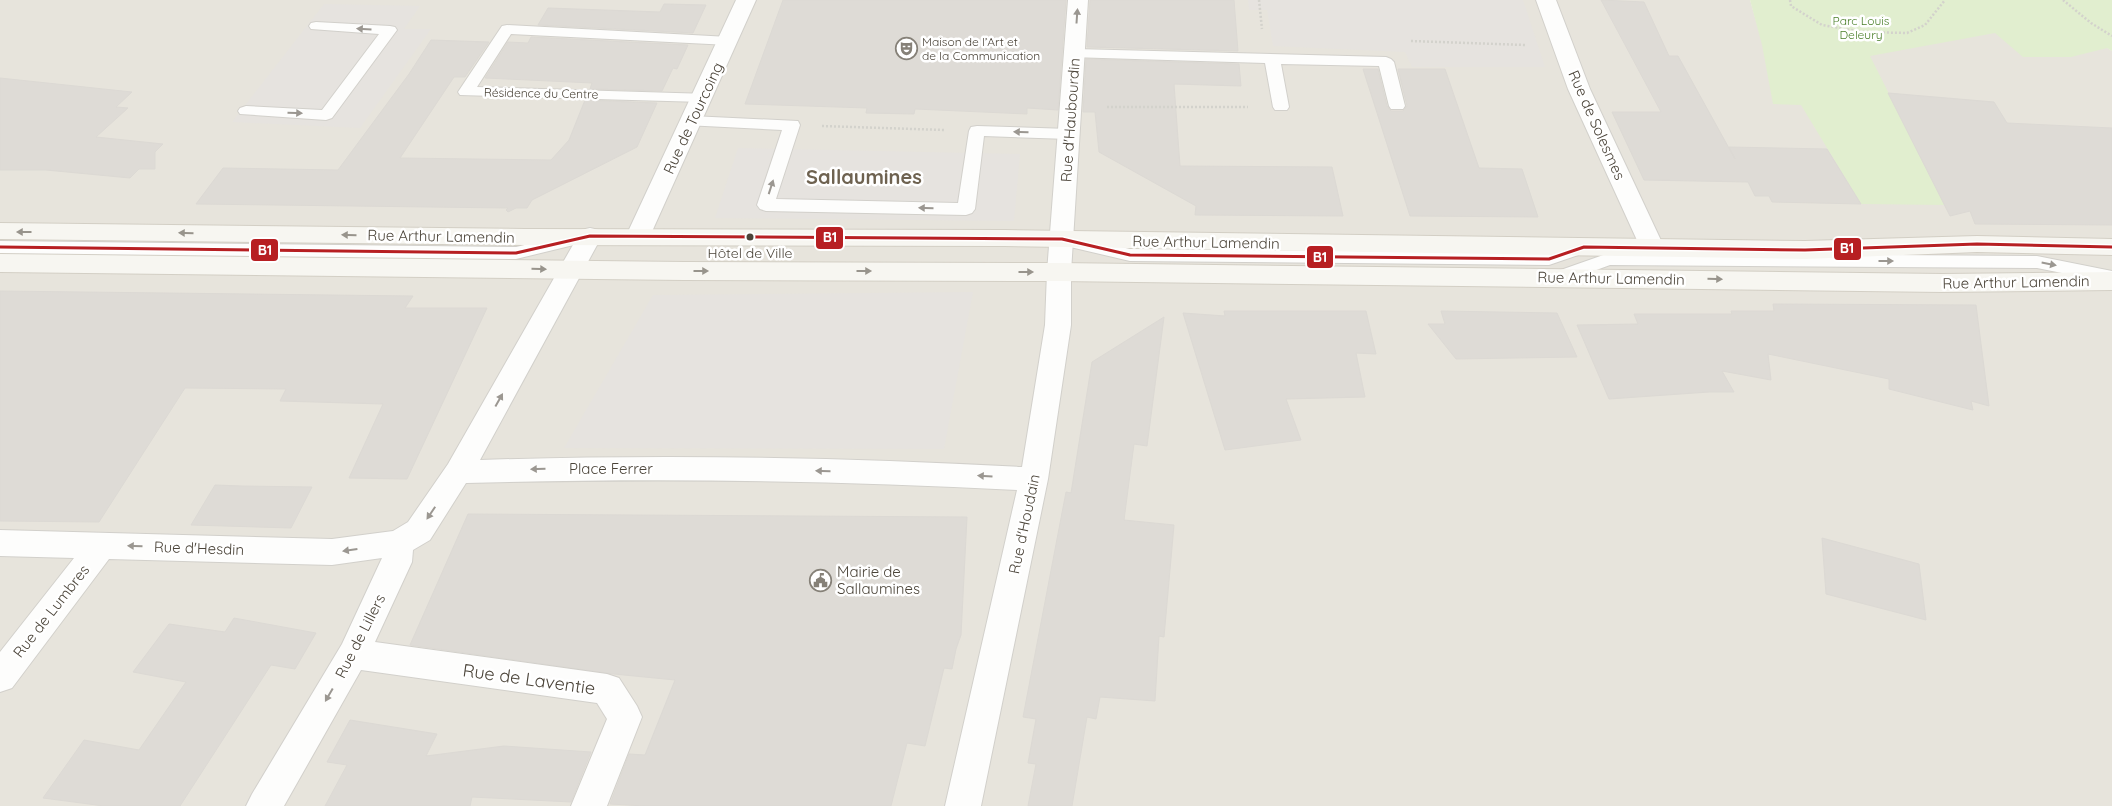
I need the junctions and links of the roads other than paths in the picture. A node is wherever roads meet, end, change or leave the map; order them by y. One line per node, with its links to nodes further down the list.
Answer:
1 (746, 0): 5 (street, Rue de Tourcoing)
2 (1078, 0): 6 (street, Rue d'Haubourdin, one-way to 2)
3 (1546, 0): 20 (street, Rue de Solesmes)
4 (316, 26): 11 (lane, one-way to 4)
5 (729, 41): 8 (street, Rue de Tourcoing); 8 (lane, Résidence du Centre)
6 (1075, 54): 7 (lane); 13 (street, Rue d'Haubourdin)
7 (1272, 59): 9 (lane); 10 (lane)
8 (703, 97): 12 (street, Rue de Tourcoing)
9 (1397, 106)
10 (1281, 107)
11 (246, 111)
12 (691, 121): 13 (lane, one-way to 12); 16 (street, Rue de Tourcoing)
13 (1069, 134): 17 (street, Rue d'Haubourdin)
14 (0, 231): 15 (main road, Rue Arthur Lamendin, one-way to 14)
15 (590, 236): 16 (main road, Rue Arthur Lamendin); 18 (lane); 22 (street)
16 (638, 236): 17 (main road, Rue Arthur Lamendin)
17 (1062, 239): 20 (main road, Rue Arthur Lamendin); 23 (street, Rue d'Houdain)
18 (0, 247)
19 (2112, 247): 20 (main road, Rue Arthur Lamendin)
20 (1653, 248)
21 (0, 263): 22 (main road, Rue Arthur Lamendin, one-way to 22)
22 (571, 270): 23 (main road, Rue Arthur Lamendin, one-way to 23); 27 (street, one-way to 22)
23 (1059, 272): 24 (main road, Rue Arthur Lamendin); 28 (street, Rue d'Houdain)
24 (1561, 277): 25 (lane, one-way to 25); 26 (main road, Rue Arthur Lamendin, one-way to 26)
25 (2112, 277)
26 (2112, 281)
27 (458, 472): 28 (street, Place Ferrer, one-way to 27); 30 (street, one-way to 30)
28 (1034, 479): 36 (street, Rue d'Houdain)
29 (0, 543): 31 (street, Rue d'Hesdin)
30 (398, 543): 31 (street, Rue d'Hesdin, one-way to 31); 32 (street, Rue de Lillers)
31 (102, 545): 33 (street, Rue de Lumbres)
32 (353, 654): 34 (street, Rue de Lillers, one-way to 34); 35 (street, Rue de Laventie)
33 (0, 677)
34 (264, 806)
35 (589, 806)
36 (963, 806)

